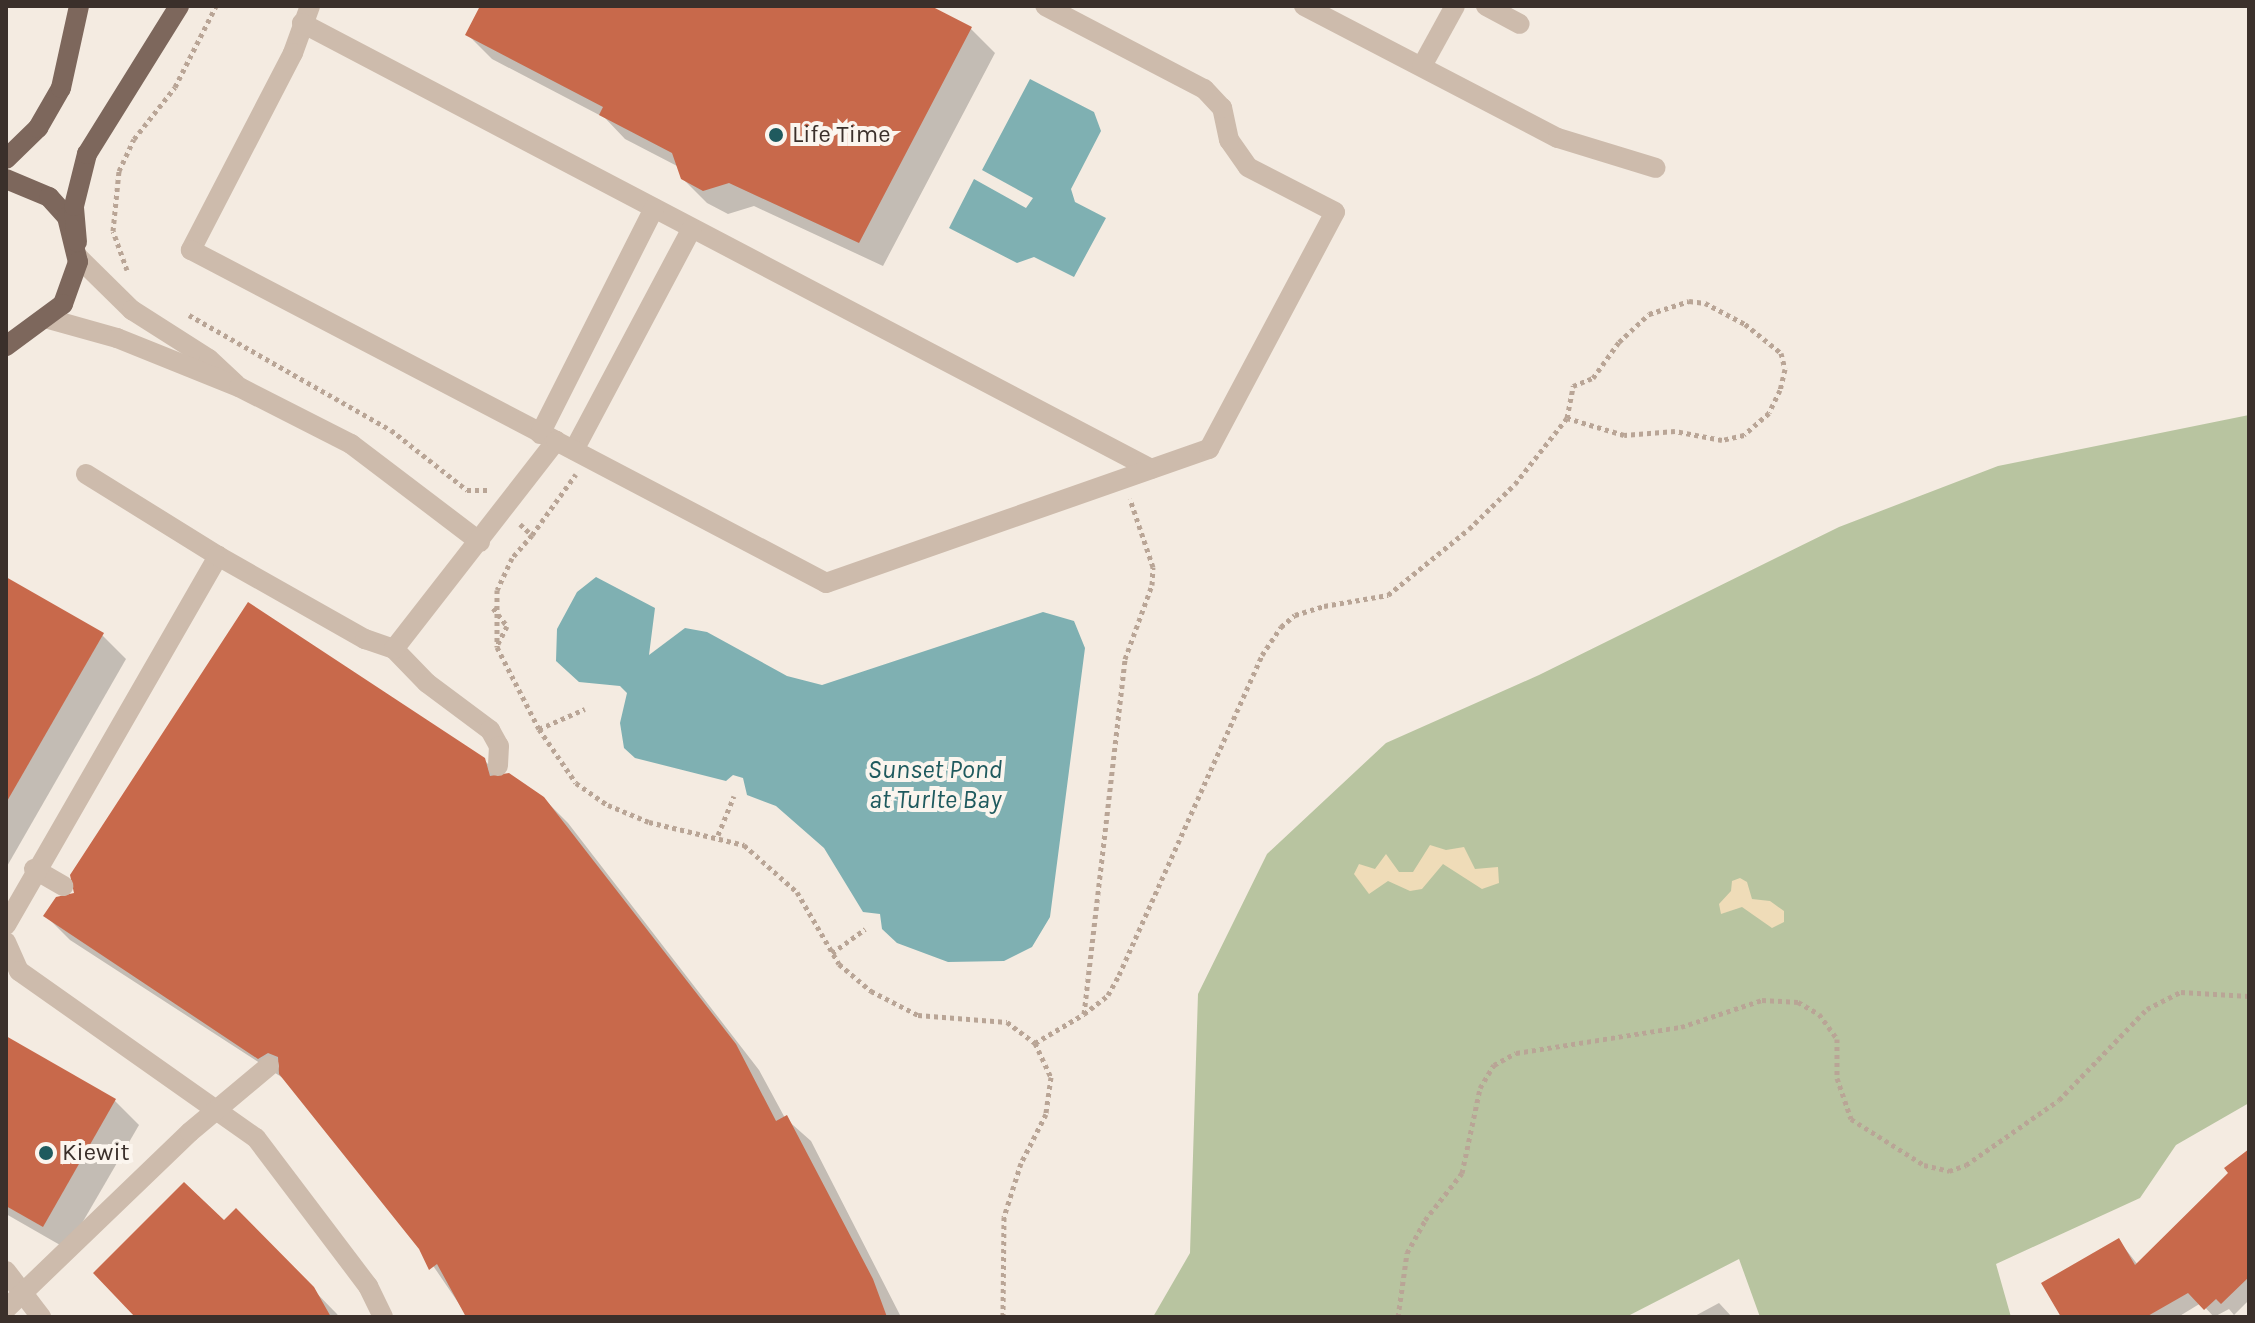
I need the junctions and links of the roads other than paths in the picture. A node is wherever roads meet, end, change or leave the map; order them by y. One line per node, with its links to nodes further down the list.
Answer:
1 (79, 6): 10 (main road)
2 (179, 6): 15 (main road)
3 (1045, 6): 22 (street)
4 (1304, 6): 9 (street)
5 (1455, 6): 9 (street)
6 (1486, 6): 8 (street)
7 (306, 15): 13 (street); 21 (street)
8 (1520, 24)
9 (1422, 66): 11 (street)
10 (6, 159)
11 (1656, 168)
12 (6, 179): 15 (main road)
13 (654, 208): 14 (street); 21 (street)
14 (692, 228): 21 (street); 22 (street)
15 (77, 250): 16 (main road); 20 (street)
16 (49, 319): 17 (main road); 20 (street)
17 (31, 331): 18 (main road); 19 (main road)
18 (6, 336)
19 (6, 346)
20 (239, 387): 24 (street)
21 (562, 449): 22 (street); 24 (street)
22 (1151, 469)
23 (86, 474): 25 (street)
24 (480, 542): 26 (street)
25 (218, 556): 26 (street); 28 (street)
26 (394, 649): 27 (street)
27 (498, 766)
28 (34, 869): 29 (street); 30 (street)
29 (63, 886)
30 (6, 918)
31 (6, 942): 32 (street)
32 (12, 972): 34 (street)
33 (269, 1066): 34 (street)
34 (220, 1109): 36 (street); 38 (street)
35 (6, 1271): 36 (street)
36 (11, 1297): 37 (street)
37 (41, 1317)
38 (383, 1317)

